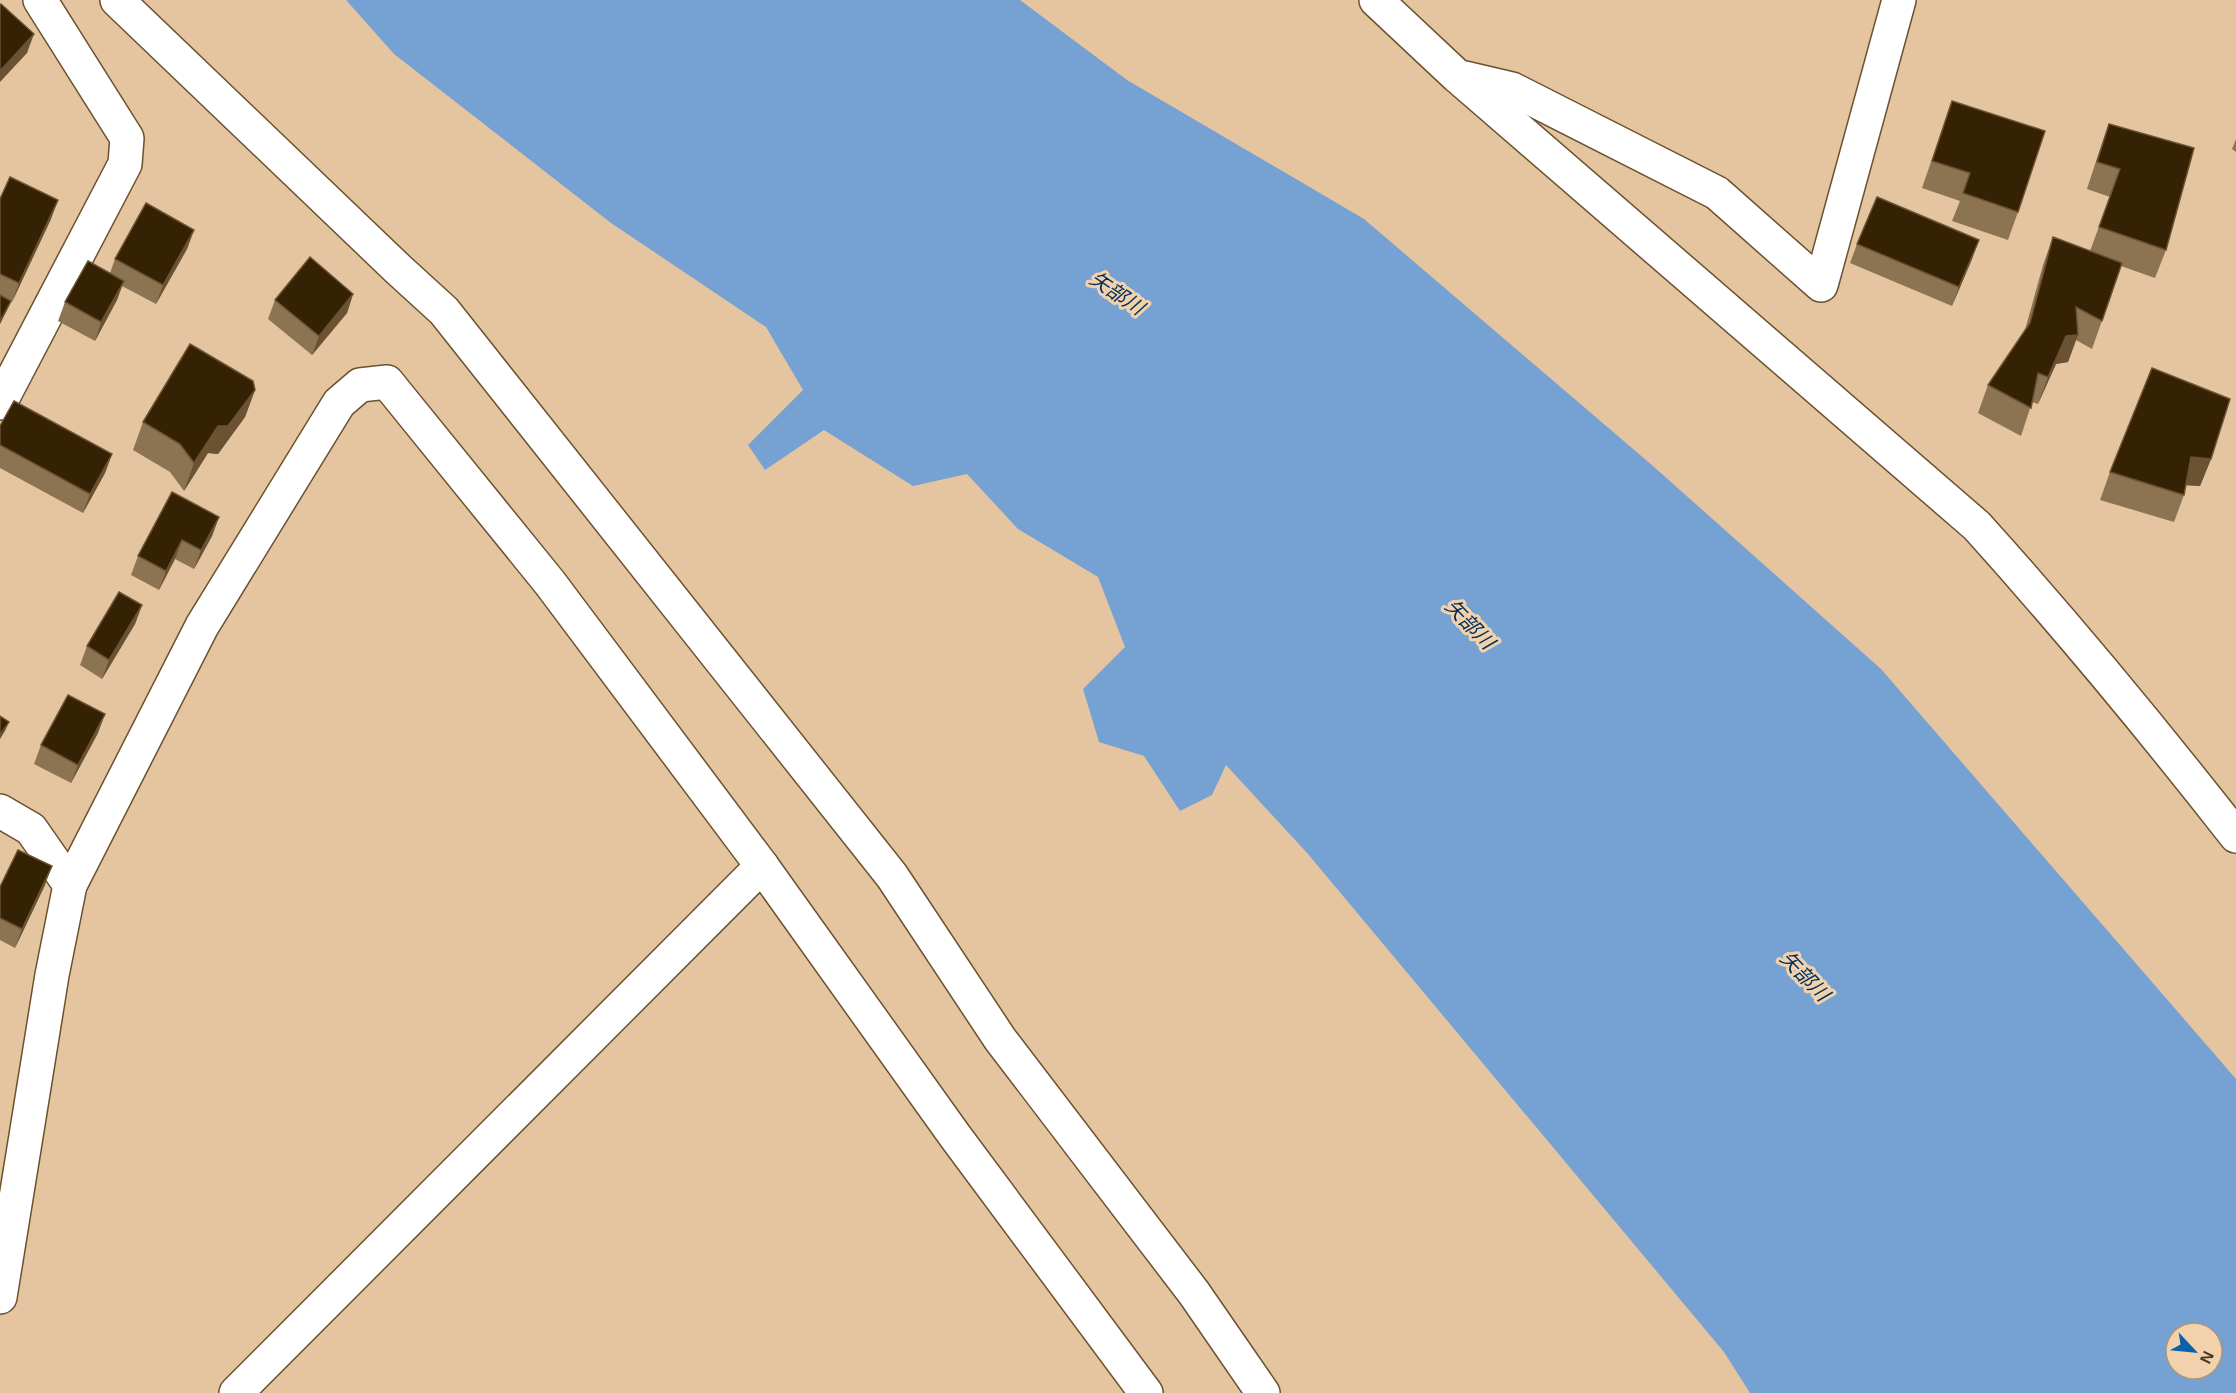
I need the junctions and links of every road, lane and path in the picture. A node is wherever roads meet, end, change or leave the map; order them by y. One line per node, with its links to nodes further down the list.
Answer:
1 (40, 0): 6 (street)
2 (117, 0): 14 (street)
3 (1376, 0): 5 (street)
4 (1899, 0): 5 (street)
5 (1457, 76): 8 (street)
6 (0, 403)
7 (0, 811): 10 (street)
8 (2236, 836)
9 (762, 866): 10 (street); 12 (street); 13 (street)
10 (70, 885): 11 (street)
11 (0, 1297)
12 (236, 1393)
13 (1146, 1393)
14 (1263, 1393)

